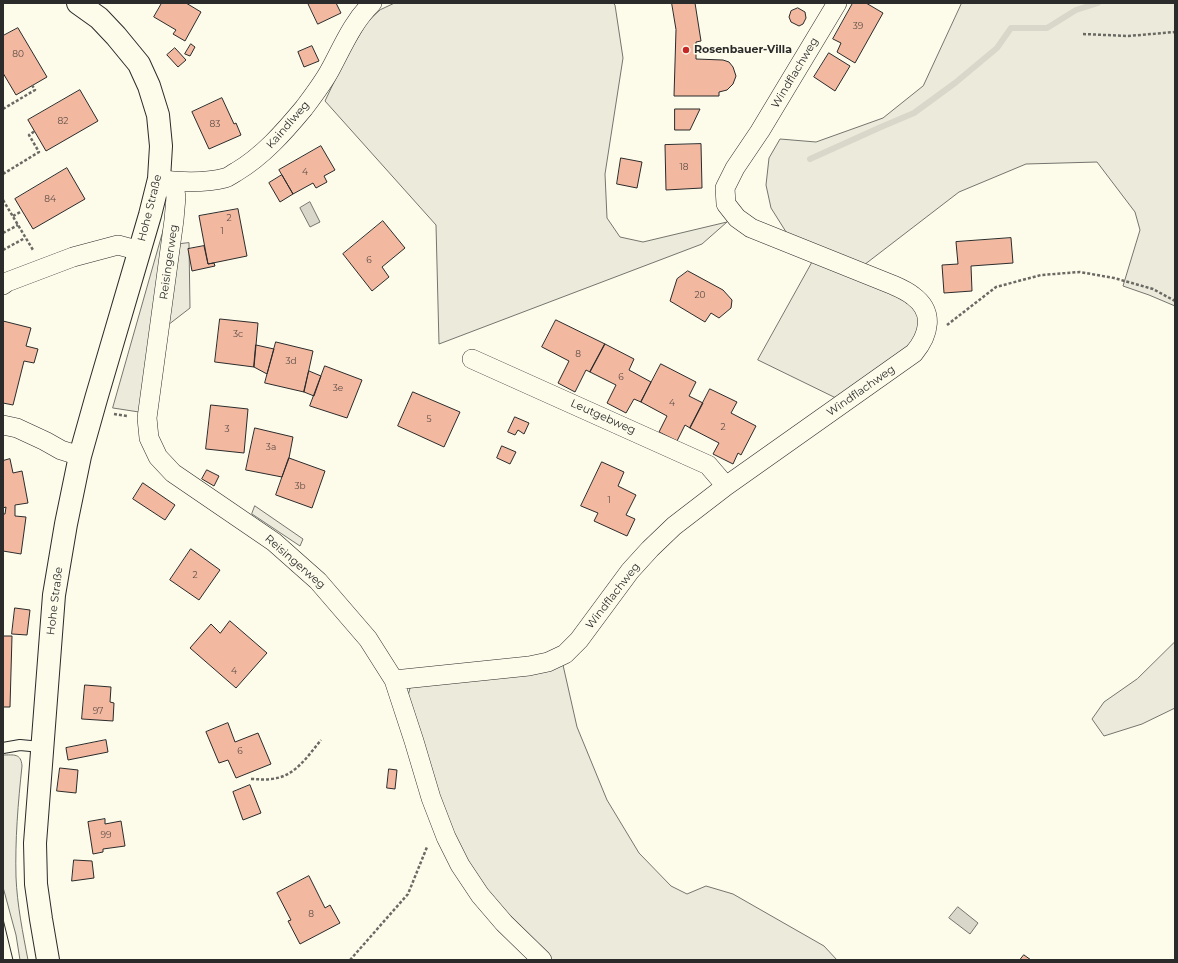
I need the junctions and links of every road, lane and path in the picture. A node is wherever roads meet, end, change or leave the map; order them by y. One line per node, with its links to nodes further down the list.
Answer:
1 (78, 3): 10 (main road, Hohe Straße)
2 (372, 3): 10 (street, Kaindlweg)
3 (837, 3): 22 (street, Windflachweg)
4 (1175, 32): 5 (path)
5 (1083, 34)
6 (32, 85): 7 (path)
7 (3, 109)
8 (35, 131): 9 (path)
9 (3, 174)
10 (166, 180): 18 (main road, Hohe Straße); 27 (street, Reisingerweg)
11 (3, 200): 13 (path)
12 (22, 210): 13 (path)
13 (13, 216): 14 (path)
14 (18, 225): 15 (path); 16 (path)
15 (3, 233)
16 (25, 238): 17 (path); 19 (path)
17 (3, 250)
18 (140, 251): 19 (street, Hohe Straße); 25 (main road, Hohe Straße)
19 (40, 269): 20 (street, Hohe Straße)
20 (3, 285)
21 (1175, 301): 22 (path)
22 (927, 329): 26 (street, Windflachweg)
23 (472, 359): 26 (street, Leutgebweg)
24 (3, 425): 25 (street)
25 (80, 456): 29 (main road, Hohe Straße)
26 (726, 486): 27 (street, Windflachweg)
27 (394, 680): 35 (street, Reisingerweg)
28 (321, 740): 31 (path)
29 (42, 747): 30 (lane); 33 (main road, Hohe Straße)
30 (3, 748)
31 (252, 779)
32 (428, 844): 34 (path)
33 (48, 960)
34 (350, 960)
35 (542, 960)

